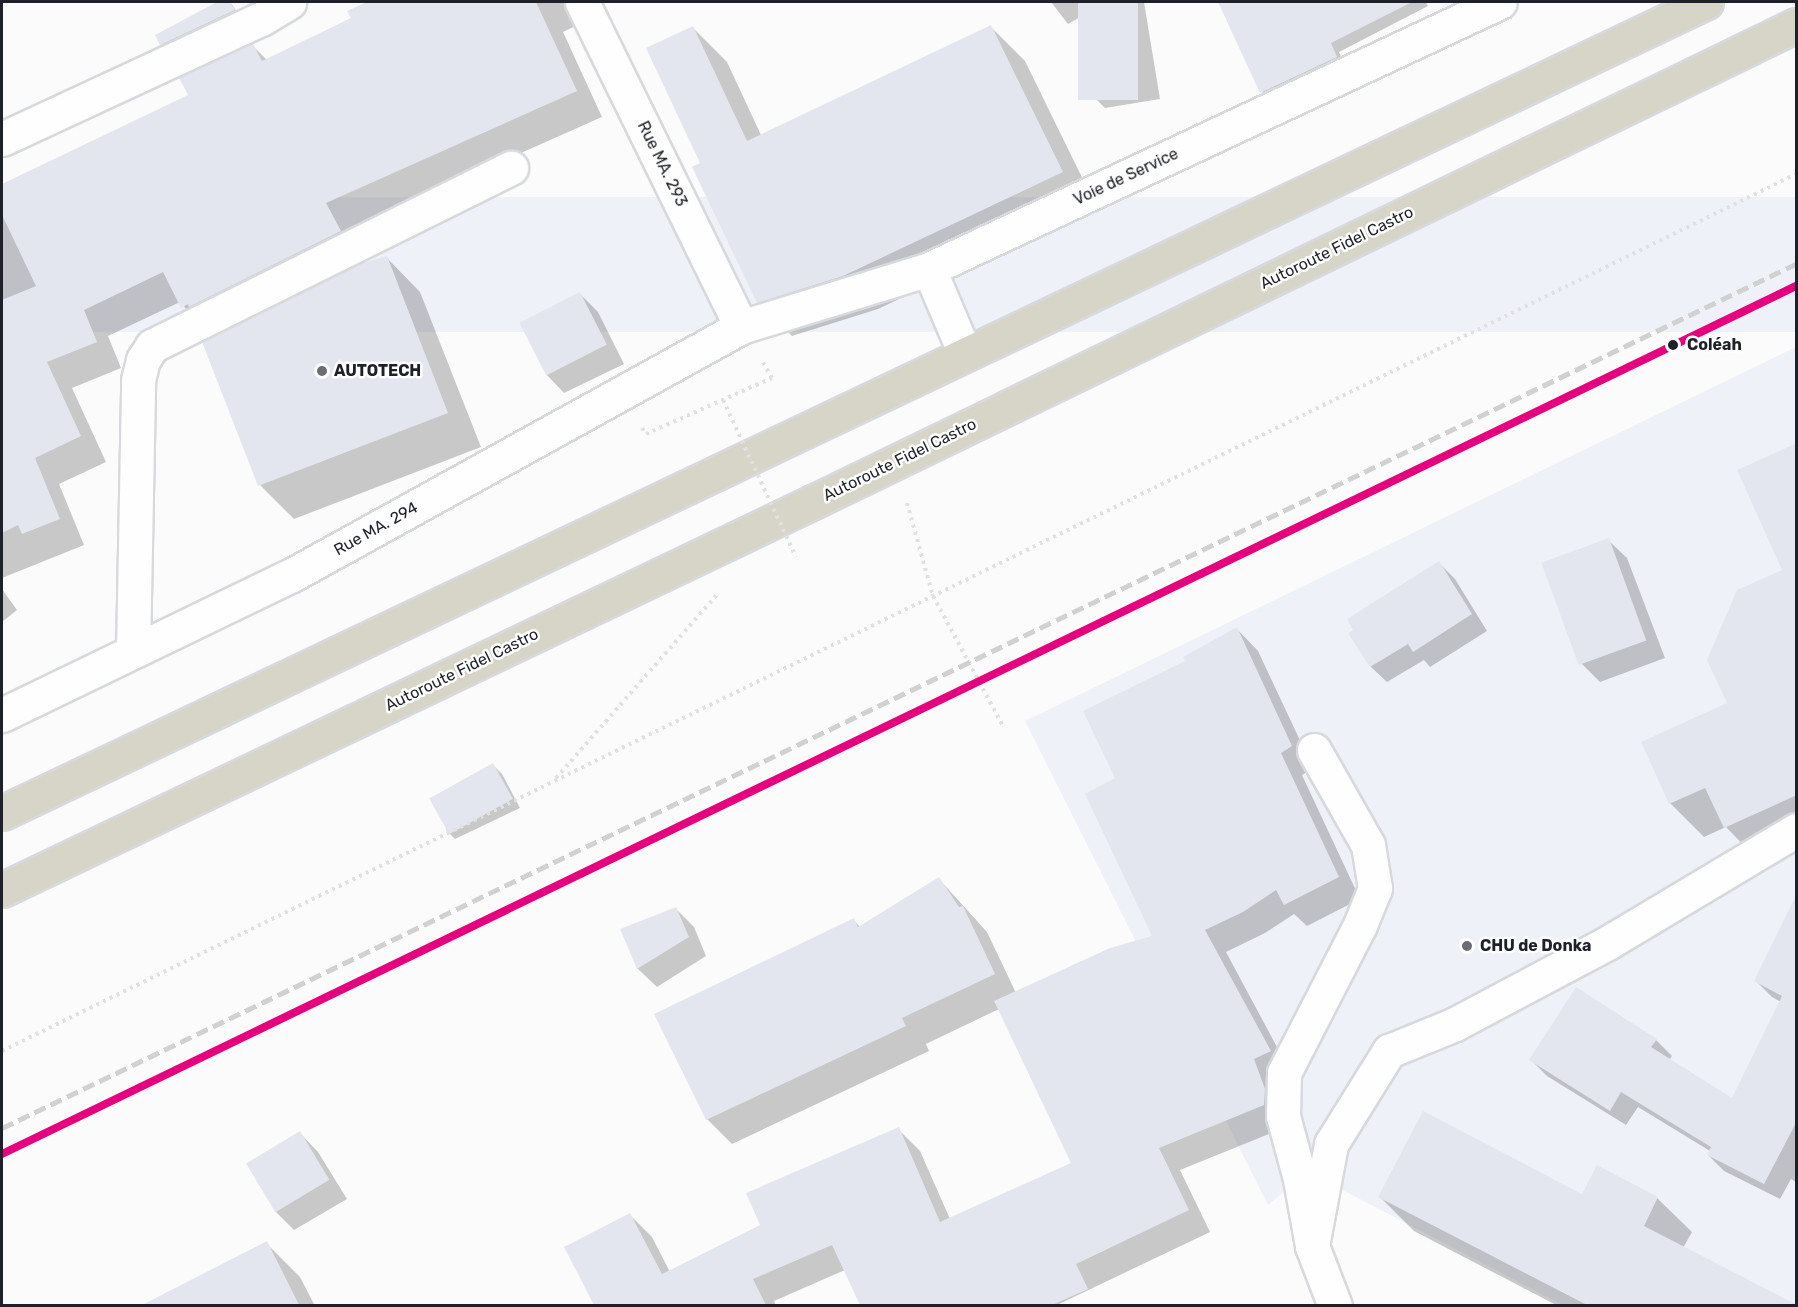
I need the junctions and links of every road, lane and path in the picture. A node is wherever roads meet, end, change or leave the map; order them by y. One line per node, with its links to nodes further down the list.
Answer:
1 (289, 2): 6 (street)
2 (582, 2): 10 (street, Rue MA. 293)
3 (1500, 2): 9 (street, Voie de Service)
4 (1706, 2): 11 (highway)
5 (1797, 25): 26 (highway, Autoroute Fidel Castro)
6 (2, 139)
7 (511, 168): 19 (street)
8 (1797, 174): 18 (path)
9 (929, 269): 10 (street, Voie de Service); 11 (street)
10 (741, 327): 19 (street, Rue MA. 294)
11 (965, 354): 24 (highway)
12 (772, 378): 13 (path)
13 (723, 400): 14 (path); 16 (path, bridge)
14 (646, 434)
15 (908, 502): 18 (path)
16 (796, 557)
17 (721, 590): 23 (path)
18 (933, 596): 21 (path); 23 (path)
19 (133, 651): 20 (street, Rue MA. 294)
20 (2, 715)
21 (1003, 726)
22 (1314, 750): 28 (street)
23 (554, 781): 27 (path)
24 (2, 813)
25 (1797, 830): 28 (street)
26 (2, 890)
27 (2, 1051)
28 (1312, 1246): 29 (street)
29 (1335, 1305)

